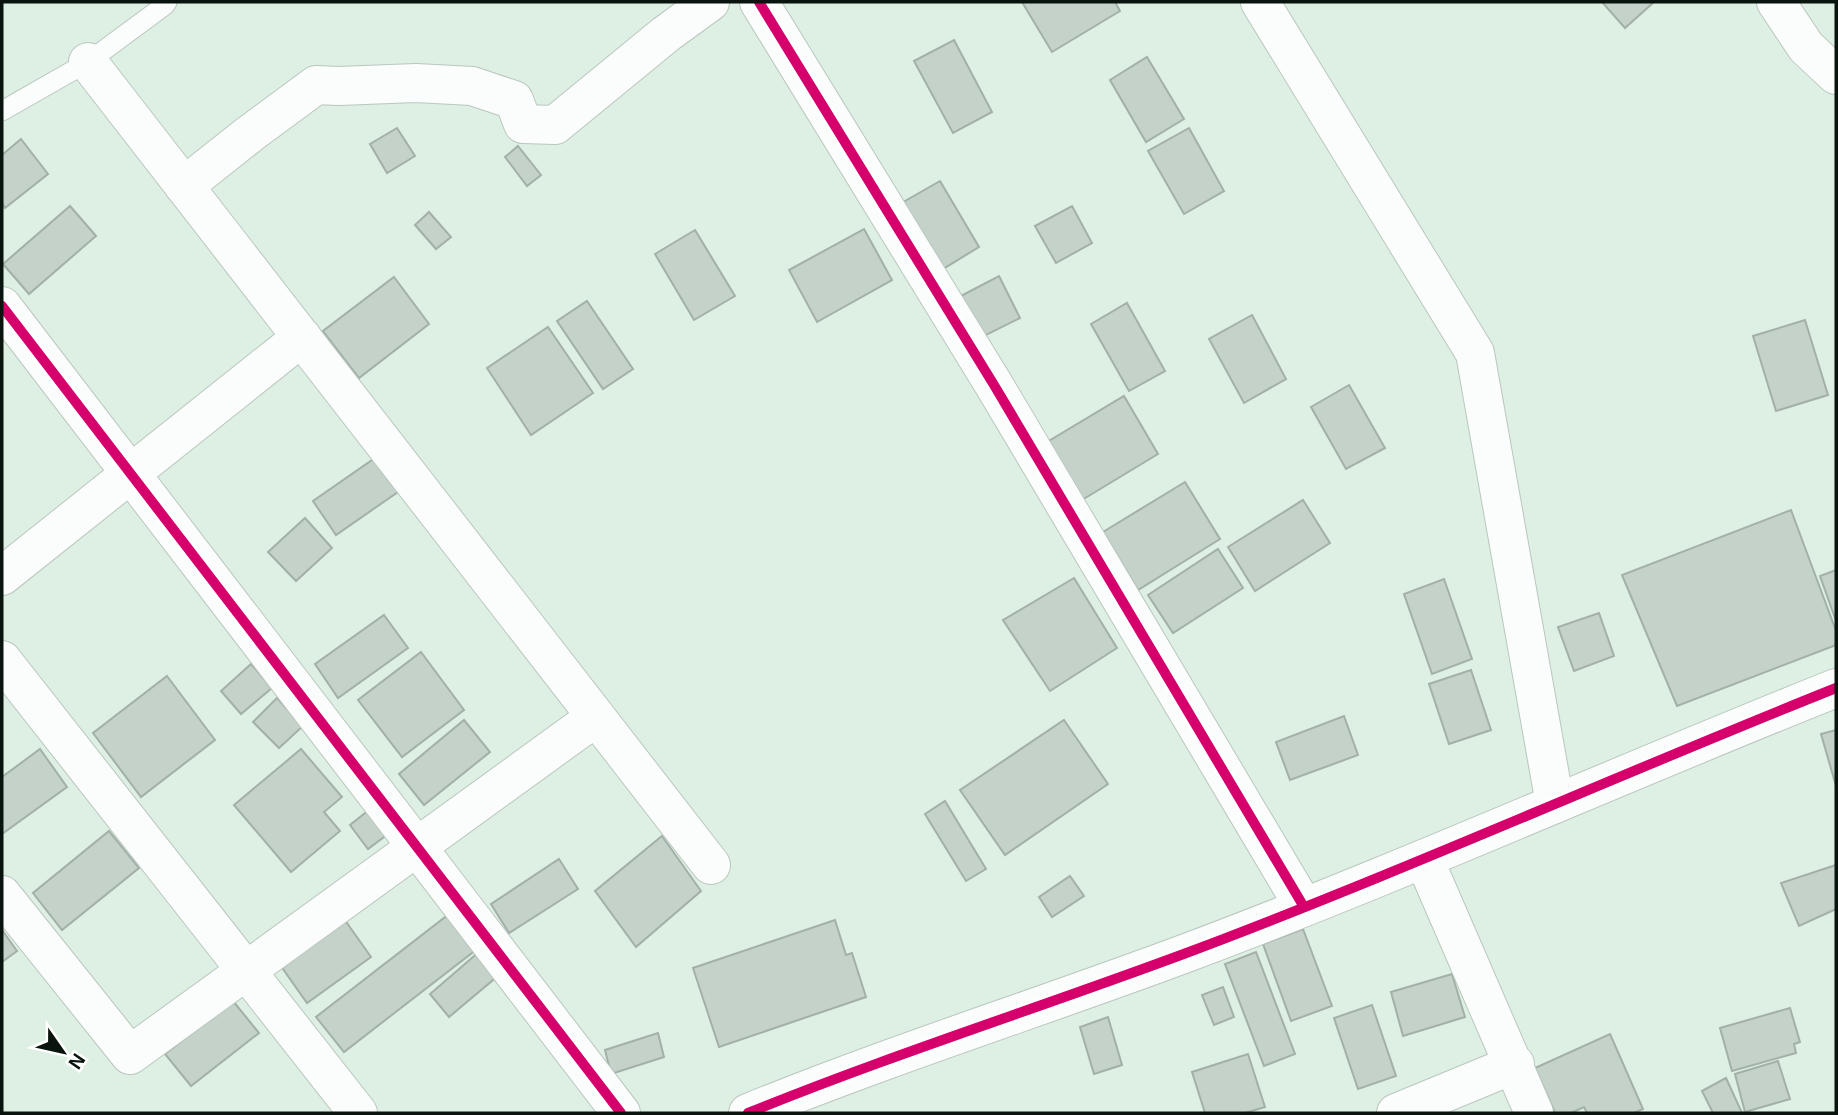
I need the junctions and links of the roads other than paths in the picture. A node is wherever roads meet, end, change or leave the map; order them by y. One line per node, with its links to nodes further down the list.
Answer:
1 (167, 2): 6 (lane)
2 (710, 2): 9 (street)
3 (759, 2): 22 (street)
4 (1260, 2): 17 (street)
5 (1776, 2): 7 (street)
6 (88, 62): 8 (lane); 9 (street)
7 (1836, 75)
8 (2, 111)
9 (184, 186): 11 (street)
10 (2, 306): 12 (street)
11 (302, 338): 12 (street); 16 (street)
12 (130, 474): 13 (street); 18 (street)
13 (2, 576)
14 (2, 660): 23 (street)
15 (1836, 688): 17 (street)
16 (596, 717): 18 (street); 20 (street)
17 (1555, 804): 19 (street)
18 (417, 847): 23 (street); 26 (street)
19 (1424, 859): 22 (street); 24 (street)
20 (710, 865)
21 (2, 895): 23 (street)
22 (1304, 907): 27 (street)
23 (246, 970): 25 (street)
24 (1514, 1065): 28 (street); 29 (street)
25 (358, 1113)
26 (621, 1113)
27 (748, 1113)
28 (1396, 1113)
29 (1534, 1113)

